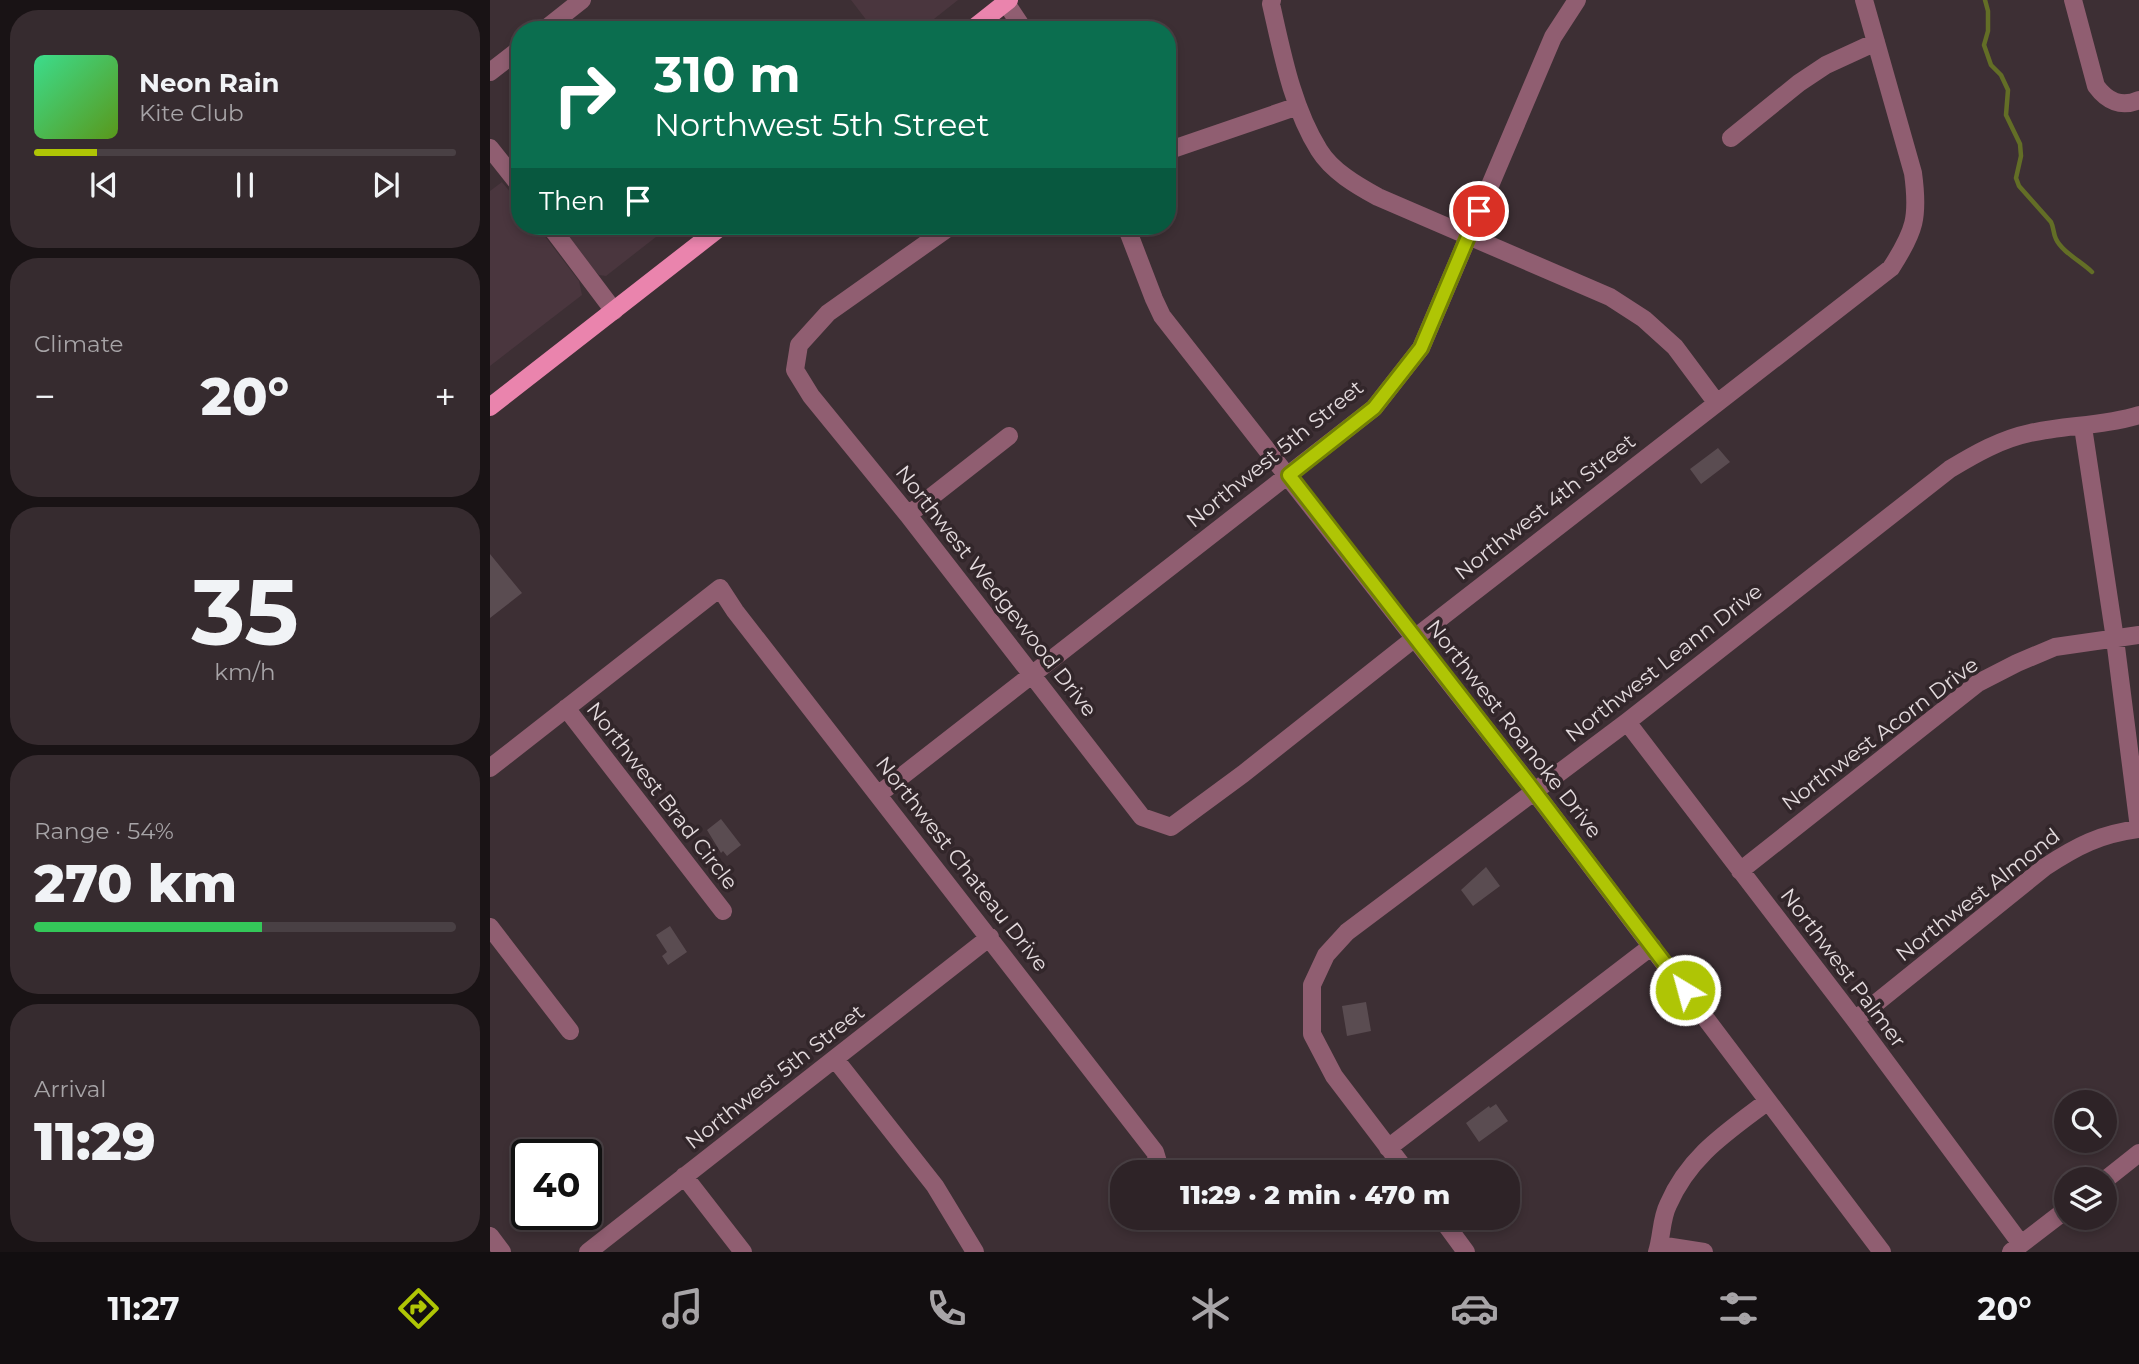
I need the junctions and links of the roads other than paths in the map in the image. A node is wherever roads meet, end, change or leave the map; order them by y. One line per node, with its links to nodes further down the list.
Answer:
1 (582, 0): 7 (street)
2 (1272, 0): 14 (street)
3 (1577, 0): 23 (street, Northwest 5th Street)
4 (1864, 0): 10 (street)
5 (2073, 0): 13 (street)
6 (1004, 1): 8 (main road); 9 (street)
7 (555, 21)
8 (981, 21)
9 (1018, 21)
10 (1876, 42): 15 (street); 25 (street, Northwest 4th Street)
11 (511, 56): 12 (street)
12 (490, 72)
13 (2139, 100)
14 (1298, 106): 17 (street); 23 (street)
15 (1731, 138)
16 (490, 148): 18 (street)
17 (1176, 148)
18 (511, 175)
19 (557, 235): 24 (street)
20 (711, 235): 24 (main road)
21 (938, 235): 31 (street, Northwest Wedgewood Drive)
22 (1129, 235): 30 (street, Northwest Roanoke Drive)
23 (1469, 236): 25 (street); 30 (street, Northwest 5th Street)
24 (614, 311): 26 (main road)
25 (1716, 402): 33 (street, Northwest 4th Street)
26 (490, 407)
27 (2139, 415): 28 (street, Northwest Leann Drive)
28 (2083, 426): 34 (street); 37 (street, Northwest Leann Drive)
29 (1009, 436): 31 (street)
30 (1289, 475): 33 (street, Northwest Roanoke Drive); 35 (street, Northwest 5th Street)
31 (908, 515): 35 (street, Northwest Wedgewood Drive)
32 (2139, 635): 34 (street, Northwest Acorn Drive)
33 (1415, 637): 39 (street, Northwest Roanoke Drive); 41 (street, Northwest 4th Street)
34 (2115, 639): 42 (street); 43 (street, Northwest Acorn Drive)
35 (1032, 675): 40 (street, Northwest 5th Street); 41 (street, Northwest Wedgewood Drive)
36 (566, 708): 38 (street); 40 (street, Northwest Chateau Drive); 44 (street, Northwest Brad Circle)
37 (1627, 722): 39 (street, Northwest Leann Drive); 43 (street, Northwest Palmer)
38 (490, 768)
39 (1535, 792): 47 (street, Northwest Roanoke Drive); 52 (street, Northwest Leann Drive)
40 (879, 794): 46 (street, Northwest Chateau Drive)
41 (1171, 827)
42 (2139, 828): 48 (street, Northwest Almond)
43 (1740, 871): 48 (street, Northwest Palmer)
44 (723, 911)
45 (490, 927): 49 (street)
46 (990, 937): 50 (street, Northwest 5th Street); 54 (street, Northwest Chateau Drive)
47 (1652, 946): 51 (street, Northwest Roanoke Drive); 52 (street)
48 (1855, 1020): 61 (street, Northwest Palmer)
49 (570, 1031)
50 (835, 1059): 57 (street, Northwest 5th Street); 66 (street)
51 (1768, 1101): 62 (street); 69 (street, Northwest Roanoke Drive)
52 (1388, 1148): 55 (street, Northwest Leann Drive)
53 (2139, 1153): 56 (street)
54 (1157, 1160)
55 (1398, 1160)
56 (2117, 1170)
57 (684, 1176): 64 (street, Northwest 5th Street); 65 (street)
58 (2054, 1219): 61 (street)
59 (1450, 1230): 67 (street)
60 (490, 1236): 63 (street)
61 (2016, 1248)
62 (1658, 1249): 68 (street)
63 (502, 1252)
64 (588, 1252)
65 (743, 1252)
66 (975, 1252)
67 (1466, 1252)
68 (1704, 1252)
69 (1882, 1252)

